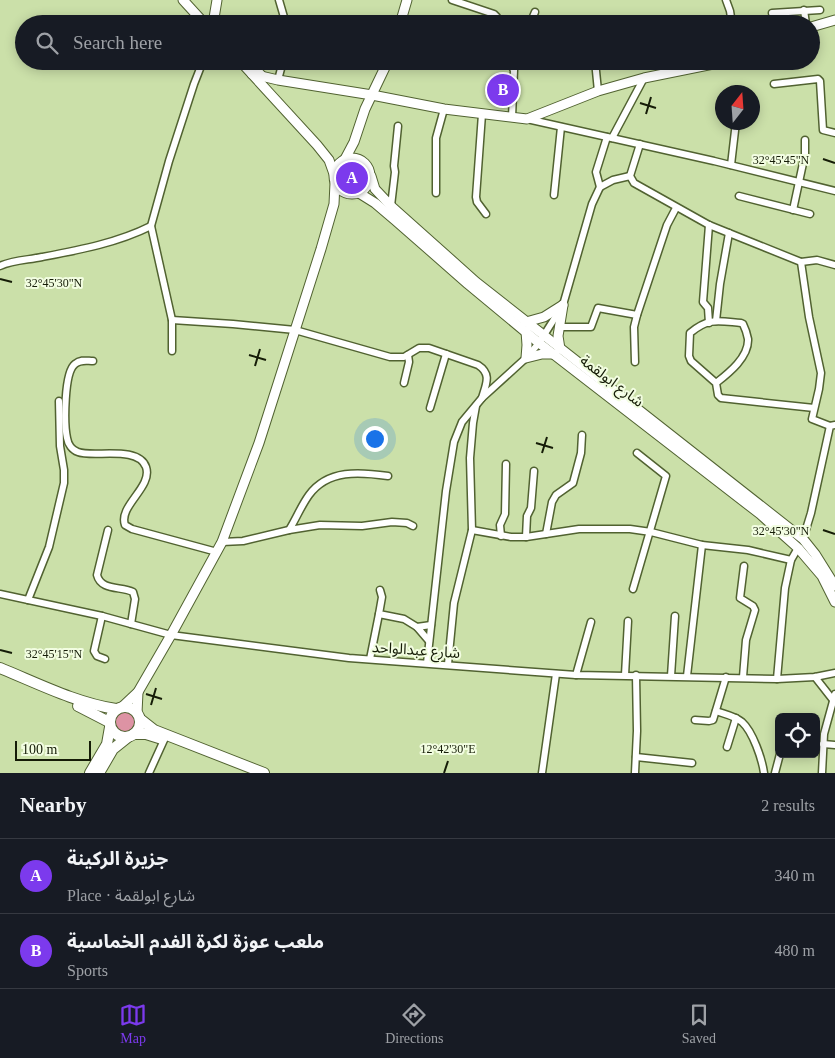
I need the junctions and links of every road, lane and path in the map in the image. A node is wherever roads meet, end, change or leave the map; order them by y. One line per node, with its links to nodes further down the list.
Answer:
1 (183, 0): 11 (street)
2 (217, 0): 12 (street)
3 (279, 0): 13 (street)
4 (407, 0): 14 (street)
5 (452, 0): 15 (street)
6 (726, 0): 17 (street)
7 (804, 10): 8 (street); 10 (street); 18 (street)
8 (820, 10)
9 (534, 12): 16 (street)
10 (772, 13)
11 (197, 15)
12 (214, 15)
13 (283, 15)
14 (403, 15)
15 (495, 15)
16 (533, 15)
17 (731, 15)
18 (805, 15)
19 (835, 20): 20 (street)
20 (820, 24)
21 (199, 70): 68 (street)
22 (251, 70): 29 (street)
23 (254, 70): 29 (street)
24 (281, 70): 31 (street)
25 (384, 70): 34 (street)
26 (514, 70): 37 (street)
27 (596, 70): 33 (street)
28 (684, 70): 30 (street)
29 (256, 74): 31 (street); 47 (street)
30 (644, 78): 33 (street); 44 (street)
31 (278, 80): 34 (street)
32 (774, 84): 43 (street)
33 (598, 91): 38 (street)
34 (372, 94): 35 (street); 42 (street)
35 (444, 109): 36 (street); 58 (street)
36 (482, 114): 37 (street); 64 (street)
37 (512, 117): 38 (street)
38 (527, 119): 40 (street)
39 (398, 126): 61 (street)
40 (561, 127): 44 (street); 59 (street)
41 (735, 130): 50 (street)
42 (358, 132): 48 (street); 49 (street)
43 (835, 133)
44 (610, 138): 46 (street); 55 (street)
45 (805, 140): 54 (street)
46 (640, 144): 50 (street); 52 (street)
47 (317, 145): 48 (street); 53 (street)
48 (344, 159): 49 (street); 53 (street)
49 (364, 162): 51 (street)
50 (731, 165): 54 (street)
51 (371, 176): 57 (street); 61 (street, شارع ابولقمة)
52 (630, 176): 55 (street); 62 (street)
53 (334, 178): 57 (street); 66 (street)
54 (800, 182): 56 (street); 63 (street)
55 (600, 187): 73 (street)
56 (835, 191)
57 (358, 193): 66 (street); 78 (street, شارع ابولقمة)
58 (436, 193)
59 (554, 195)
60 (739, 196): 63 (street)
61 (391, 206): 78 (street, شارع ابولقمة)
62 (676, 208): 67 (street); 74 (street)
63 (793, 210): 65 (street)
64 (486, 214)
65 (810, 214)
66 (330, 218): 80 (street)
67 (709, 225): 69 (street); 77 (street)
68 (152, 226): 72 (street); 75 (street)
69 (729, 233): 70 (street); 76 (street)
70 (801, 262): 71 (street); 95 (street)
71 (835, 265)
72 (0, 266)
73 (563, 305): 78 (street); 79 (street); 81 (street)
74 (637, 315): 79 (street); 88 (street)
75 (172, 320): 80 (street); 82 (street)
76 (716, 321): 77 (street); 90 (street)
77 (709, 322): 90 (street)
78 (526, 327): 81 (street, شارع ابولقمة); 86 (street)
79 (559, 327): 83 (street)
80 (295, 330): 85 (street); 110 (street)
81 (542, 340): 83 (street, شارع ابولقمة); 86 (street)
82 (172, 351)
83 (557, 352): 86 (street); 111 (street, شارع ابولقمة)
84 (446, 354): 85 (street); 91 (street); 94 (street)
85 (408, 355): 89 (street)
86 (526, 358): 91 (street)
87 (93, 361): 113 (street)
88 (635, 362)
89 (404, 383)
90 (716, 383): 95 (street)
91 (482, 398): 93 (street)
92 (59, 401): 120 (street)
93 (476, 405): 105 (street); 128 (street)
94 (430, 408)
95 (814, 408): 96 (street)
96 (833, 426): 111 (street)
97 (582, 435): 107 (street)
98 (637, 453): 106 (street)
99 (506, 464): 108 (street)
100 (534, 471): 109 (street)
101 (388, 476): 104 (street)
102 (413, 526): 104 (street)
103 (108, 530): 127 (street)
104 (289, 530): 110 (street)
105 (472, 530): 108 (street); 135 (street)
106 (651, 532): 107 (street); 112 (street); 117 (street)
107 (546, 534): 109 (street)
108 (501, 536): 109 (street)
109 (526, 537)
110 (222, 542): 113 (street)
111 (801, 544): 114 (street); 116 (street, شارع ابولقمة); 121 (street, شارع ابولقمة)
112 (702, 545): 114 (street); 144 (street)
113 (217, 552): 130 (street)
114 (791, 560): 148 (street)
115 (744, 566): 147 (street)
116 (835, 586)
117 (633, 589)
118 (380, 590): 122 (street)
119 (0, 594): 120 (street, شارع عبدالواحد)
120 (28, 600): 123 (street, شارع عبدالواحد)
121 (835, 602)
122 (379, 614): 129 (street); 133 (street)
123 (102, 616): 127 (street, شارع عبدالواحد); 132 (street)
124 (675, 616): 143 (street)
125 (628, 621): 141 (street)
126 (592, 622): 140 (street)
127 (131, 624): 130 (street, شارع عبدالواحد)
128 (431, 625): 129 (street); 131 (street)
129 (417, 627): 131 (street)
130 (171, 635): 133 (street, شارع عبدالواحد); 149 (street)
131 (429, 640): 134 (street)
132 (104, 659)
133 (370, 659): 134 (street, شارع عبدالواحد)
134 (426, 662): 135 (street, شارع عبدالواحد)
135 (448, 664): 138 (street, شارع عبدالواحد)
136 (0, 668): 151 (main road)
137 (835, 673): 145 (street, شارع عبدالواحد)
138 (556, 674): 140 (street, شارع عبدالواحد); 170 (street)
139 (0, 675): 156 (main road)
140 (576, 675): 141 (street, شارع عبدالواحد)
141 (626, 675): 142 (street, شارع عبدالواحد)
142 (636, 675): 143 (street, شارع عبدالواحد); 162 (street)
143 (671, 676): 144 (street, شارع عبدالواحد)
144 (687, 676): 146 (street, شارع عبدالواحد)
145 (816, 676): 148 (street, شارع عبدالواحد); 150 (street)
146 (726, 677): 147 (street, شارع عبدالواحد); 152 (street)
147 (742, 677): 148 (street, شارع عبدالواحد)
148 (777, 678)
149 (138, 692): 151 (street); 153 (street)
150 (834, 697): 159 (street)
151 (119, 708): 153 (main road); 156 (main road)
152 (716, 711): 154 (street); 155 (street)
153 (139, 716): 157 (main road); 169 (main road)
154 (736, 718): 161 (street); 172 (street)
155 (695, 720)
156 (110, 724): 157 (main road); 165 (main road)
157 (131, 736): 158 (main road); 166 (main road)
158 (164, 740): 167 (street); 168 (main road)
159 (823, 744): 160 (street); 174 (street)
160 (835, 745)
161 (727, 747)
162 (636, 756): 164 (street); 171 (street)
163 (779, 758): 173 (street)
164 (692, 763)
165 (90, 773)
166 (99, 773)
167 (149, 773)
168 (247, 773)
169 (264, 773)
170 (542, 773)
171 (635, 773)
172 (764, 773)
173 (775, 773)
174 (822, 773)

